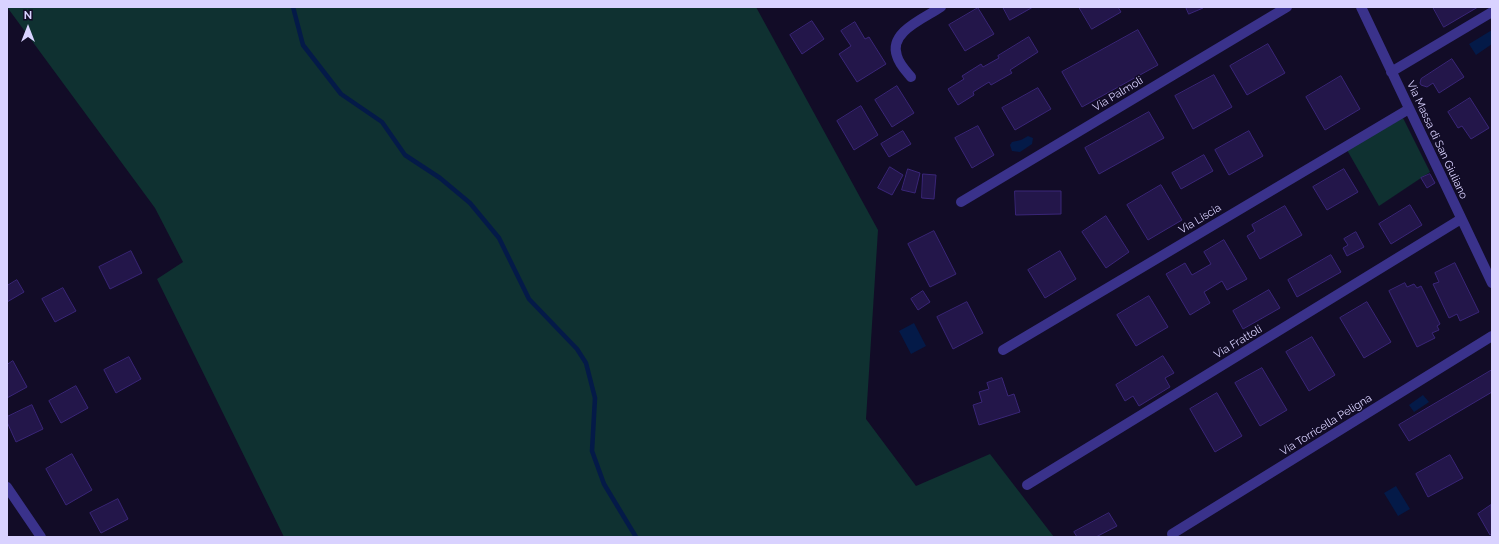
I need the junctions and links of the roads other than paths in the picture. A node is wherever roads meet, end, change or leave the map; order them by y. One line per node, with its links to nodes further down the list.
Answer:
1 (941, 7): 6 (street)
2 (1287, 7): 8 (street, Via Palmoli)
3 (1361, 7): 5 (street, Via Massa di San Giuliano)
4 (1492, 12): 5 (street)
5 (1391, 72): 7 (street, Via Massa di San Giuliano)
6 (911, 77)
7 (1409, 109): 9 (street, Via Massa di San Giuliano); 12 (street, Via Liscia)
8 (961, 202)
9 (1461, 219): 10 (street, Via Massa di San Giuliano); 13 (street, Via Frattoli)
10 (1492, 283)
11 (1492, 336): 15 (street, Via Torricella Peligna)
12 (1003, 350)
13 (1027, 485)
14 (7, 487): 16 (street)
15 (1172, 534)
16 (41, 537)

